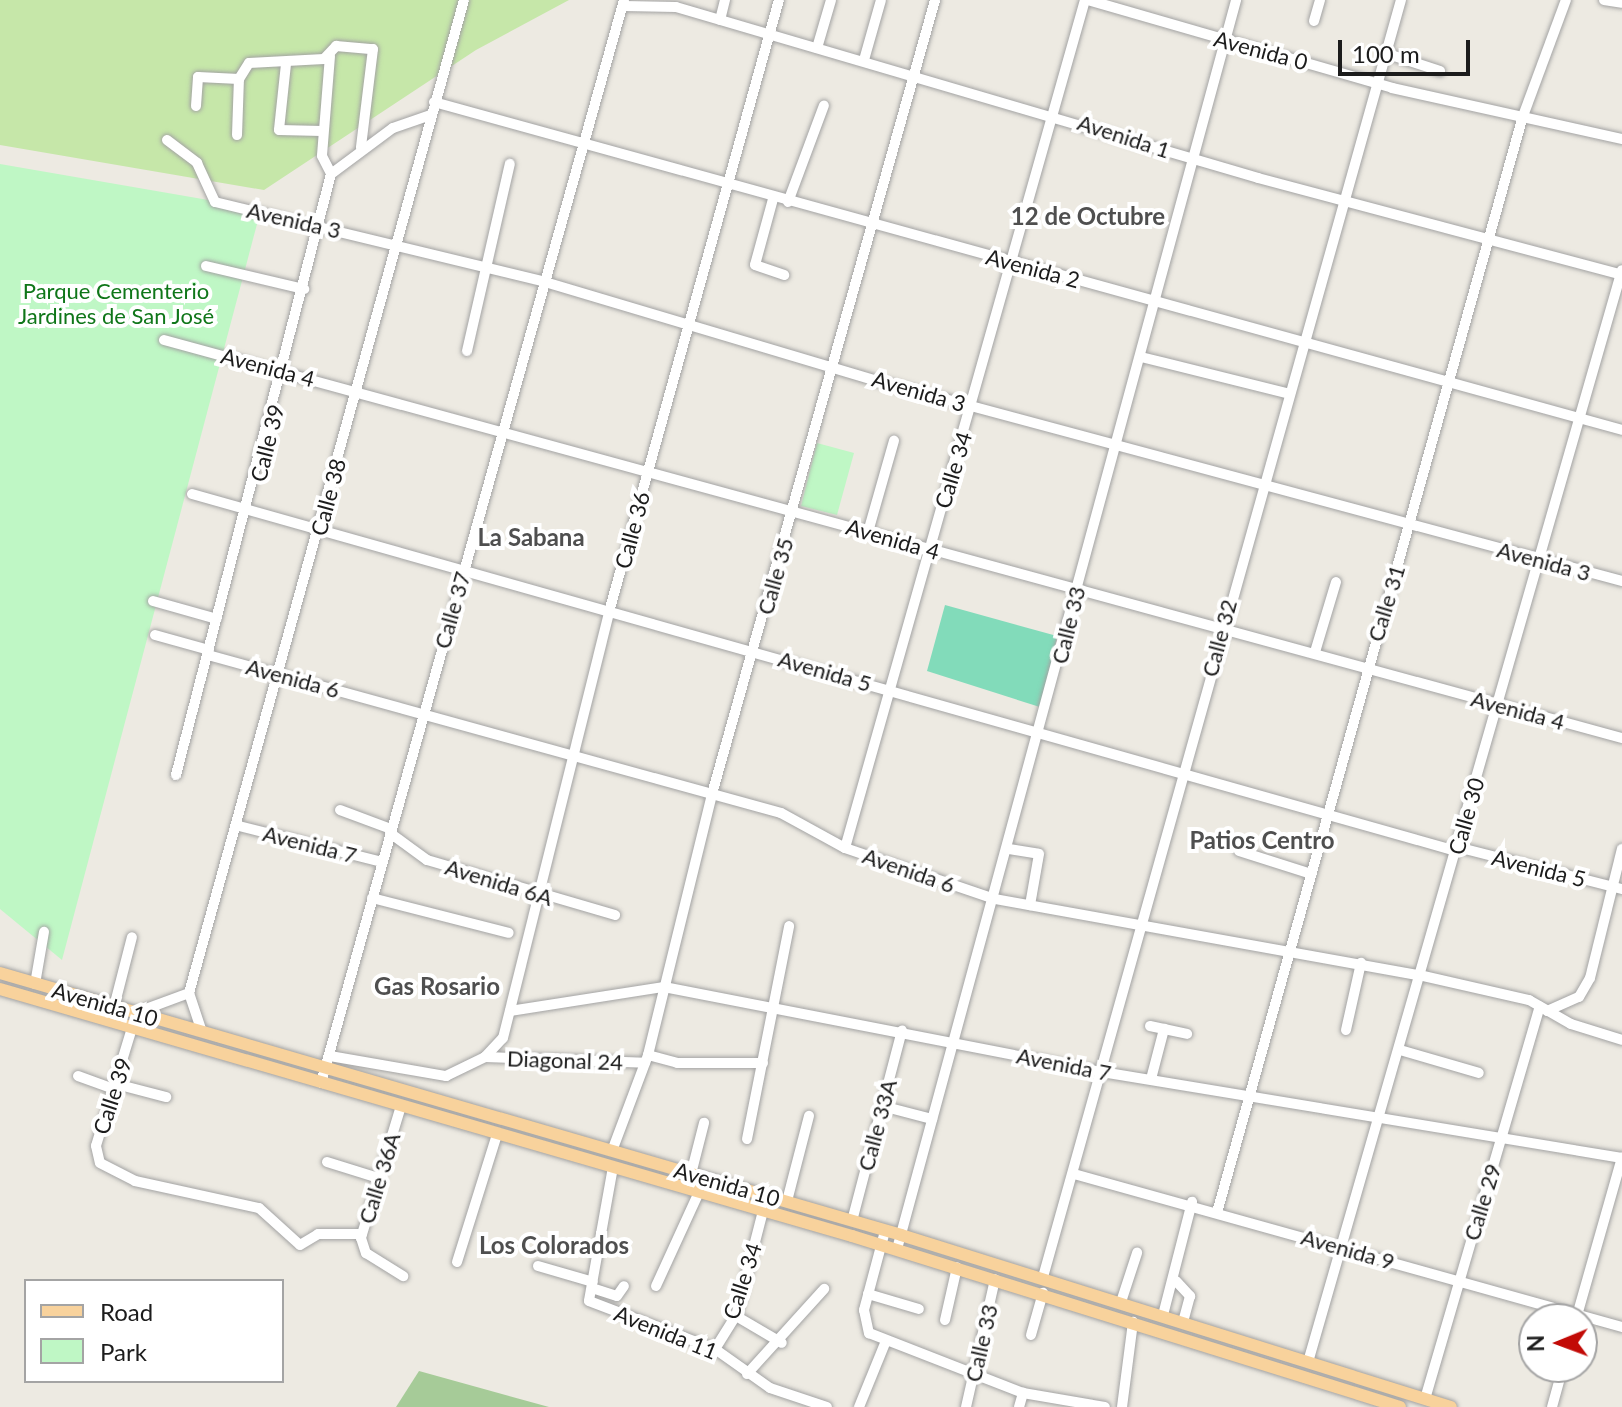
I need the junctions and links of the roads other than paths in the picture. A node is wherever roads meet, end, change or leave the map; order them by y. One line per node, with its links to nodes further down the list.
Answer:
1 (464, 0): 28 (street, Calle 38)
2 (725, 0): 15 (street)
3 (779, 0): 17 (street, Calle 36)
4 (831, 0): 19 (street)
5 (881, 0): 22 (street)
6 (935, 0): 25 (street, Calle 35)
7 (1086, 0): 18 (street, Avenida 0); 31 (street, Calle 34)
8 (1236, 0): 18 (street, Calle 33)
9 (1320, 0): 16 (street)
10 (1401, 0): 20 (street, Calle 32)
11 (1566, 0): 33 (street, Calle 31)
12 (1604, 0): 14 (street)
13 (624, 3): 15 (street, Avenida 1); 38 (street, Calle 37)
14 (1622, 3)
15 (720, 20): 17 (street, Avenida 1)
16 (1314, 21)
17 (770, 34): 19 (street, Avenida 1); 43 (street, Calle 36)
18 (1225, 42): 27 (street, Avenida 0); 40 (street, Calle 33)
19 (817, 48): 22 (street, Avenida 1)
20 (1385, 53): 24 (street); 27 (street, Calle 32)
21 (330, 56): 23 (street); 34 (street); 39 (street)
22 (864, 60): 25 (street, Avenida 1)
23 (286, 64): 26 (street); 34 (street)
24 (1440, 71)
25 (913, 75): 31 (street, Avenida 1); 47 (street, Calle 35)
26 (239, 79): 30 (street); 35 (street)
27 (1377, 80): 33 (street, Avenida 0); 46 (street, Calle 32)
28 (439, 103): 32 (street, Calle 38); 38 (street, Avenida 2)
29 (824, 105): 45 (street)
30 (196, 106)
31 (1055, 114): 40 (street, Avenida 1); 51 (street, Calle 34)
32 (430, 115): 39 (street); 50 (street, Calle 38)
33 (1523, 116): 36 (street, Avenida 0); 49 (street, Calle 31)
34 (322, 131): 42 (street)
35 (237, 135)
36 (1622, 139)
37 (167, 140): 48 (street, Avenida 3)
38 (586, 146): 43 (street, Avenida 2); 56 (street, Calle 37)
39 (361, 147): 42 (street)
40 (1197, 160): 46 (street, Avenida 1); 58 (street, Calle 33)
41 (510, 164): 53 (street)
42 (331, 174): 48 (street, Calle 39)
43 (724, 184): 44 (street, Avenida 2); 59 (street, Calle 36)
44 (773, 199): 45 (street, Avenida 2); 55 (street)
45 (788, 202): 47 (street, Avenida 2)
46 (1341, 202): 49 (street, Avenida 1); 61 (street, Calle 32)
47 (869, 223): 51 (street, Avenida 2); 64 (street, Calle 35)
48 (318, 225): 50 (street, Avenida 3); 57 (street, Calle 39)
49 (1491, 239): 54 (street, Avenida 1); 66 (street, Calle 31)
50 (393, 244): 53 (street, Avenida 3); 67 (street, Calle 38)
51 (1016, 262): 58 (street, Avenida 2); 69 (street, Calle 34)
52 (206, 266): 57 (street)
53 (487, 266): 56 (street, Avenida 3); 62 (street)
54 (1622, 274): 70 (street, Calle 30)
55 (784, 275)
56 (545, 282): 59 (street, Avenida 3); 71 (street, Calle 37)
57 (304, 289): 65 (street, Calle 39)
58 (1156, 303): 61 (street, Avenida 2); 63 (street, Calle 33)
59 (685, 325): 64 (street, Avenida 3); 75 (street, Calle 36)
60 (164, 340): 65 (street, Avenida 4)
61 (1301, 346): 66 (street, Avenida 2); 68 (street, Calle 32)
62 (467, 351)
63 (1141, 357): 68 (street); 74 (street, Calle 33)
64 (832, 366): 69 (street, Avenida 3); 79 (street, Calle 35)
65 (285, 371): 67 (street, Avenida 4); 78 (street, Calle 39)
66 (1449, 387): 70 (street, Avenida 2); 80 (street, Calle 31)
67 (356, 392): 71 (street, Avenida 4); 81 (street, Calle 38)
68 (1287, 393): 76 (street, Calle 32)
69 (972, 406): 74 (street, Avenida 3); 83 (street, Calle 34)
70 (1580, 419): 72 (street, Avenida 2); 84 (street, Calle 30)
71 (502, 429): 75 (street, Avenida 4); 85 (street, Calle 37)
72 (1622, 430)
73 (894, 441): 82 (street)
74 (1117, 442): 76 (street, Avenida 3); 88 (street, Calle 33)
75 (647, 473): 79 (street, Avenida 4); 90 (street, Calle 36)
76 (1262, 482): 80 (street, Avenida 3); 92 (street, Calle 32)
77 (192, 494): 78 (street, Avenida 5)
78 (250, 511): 81 (street, Avenida 5); 91 (street, Calle 39)
79 (794, 511): 82 (street, Avenida 4); 94 (street, Calle 35)
80 (1410, 523): 84 (street, Avenida 3); 97 (street, Calle 31)
81 (319, 531): 85 (street, Avenida 5); 98 (street, Calle 38)
82 (868, 532): 83 (street, Avenida 4)
83 (929, 550): 88 (street, Avenida 4); 99 (street, Calle 34)
84 (1539, 561): 86 (street, Avenida 3); 100 (street, Calle 30)
85 (463, 572): 90 (street, Avenida 5); 101 (street, Calle 37)
86 (1622, 581)
87 (1336, 582): 96 (street)
88 (1076, 589): 92 (street, Avenida 4); 102 (street, Calle 33)
89 (153, 601): 91 (street)
90 (609, 612): 94 (street, Avenida 5); 104 (street, Calle 36)
91 (217, 619): 95 (street, Calle 39)
92 (1222, 628): 96 (street, Avenida 4); 105 (street, Calle 32)
93 (155, 635): 95 (street, Avenida 6)
94 (753, 651): 99 (street, Avenida 5); 107 (street, Calle 35)
95 (208, 652): 98 (street, Avenida 6); 106 (street, Calle 39)
96 (1315, 652): 97 (street, Avenida 4)
97 (1365, 668): 100 (street, Avenida 4); 109 (street, Calle 31)
98 (279, 675): 101 (street, Avenida 6); 110 (street, Calle 38)
99 (887, 689): 102 (street, Avenida 5); 112 (street, Calle 34)
100 (1498, 704): 103 (street, Avenida 4); 114 (street, Calle 30)
101 (422, 713): 104 (street, Avenida 6); 111 (street, Calle 37)
102 (1042, 729): 105 (street, Avenida 5); 113 (street, Calle 33)
103 (1622, 738)
104 (572, 755): 107 (street, Avenida 6); 120 (street, Calle 36)
105 (1183, 771): 109 (street, Avenida 5); 125 (street, Calle 32)
106 (176, 775)
107 (712, 794): 112 (street, Avenida 6); 135 (street, Calle 35)
108 (340, 810): 111 (street, Avenida 6A)
109 (1326, 810): 114 (street, Avenida 5); 118 (street, Calle 31)
110 (239, 826): 117 (street, Avenida 7); 137 (street, Calle 38)
111 (391, 831): 117 (street, Calle 37); 120 (street, Avenida 6A)
112 (845, 848): 122 (street, Avenida 6)
113 (1009, 849): 122 (street, Calle 33); 123 (street)
114 (1457, 849): 119 (street, Avenida 5); 133 (street, Calle 30)
115 (1622, 849): 119 (street)
116 (1239, 851): 118 (street)
117 (382, 862): 121 (street, Calle 37)
118 (1311, 874): 130 (street, Calle 31)
119 (1617, 888): 140 (street)
120 (538, 895): 124 (street, Avenida 6A); 141 (street, Calle 36)
121 (372, 898): 128 (street); 153 (street, Calle 37)
122 (995, 899): 123 (street, Avenida 6); 151 (street, Calle 33)
123 (1030, 905): 125 (street, Avenida 6)
124 (615, 915)
125 (1144, 923): 130 (street, Avenida 6); 158 (street, Calle 32)
126 (789, 926): 139 (street)
127 (44, 932): 134 (street)
128 (509, 933)
129 (132, 937): 138 (street)
130 (1292, 949): 131 (street, Avenida 6); 164 (street, Calle 31)
131 (1361, 963): 133 (street, Avenida 6); 147 (street)
132 (0, 973): 134 (main road, Avenida 10)
133 (1419, 975): 140 (street, Avenida 6); 152 (street, Calle 30)
134 (35, 984): 138 (main road, Avenida 10)
135 (664, 987): 139 (street, Avenida 7); 141 (street, Avenida 7); 155 (street, Calle 35)
136 (0, 989): 144 (main road, Avenida 10)
137 (189, 993): 142 (street); 148 (street)
138 (114, 1007): 142 (main road, Avenida 10)
139 (774, 1007): 146 (street, Avenida 7); 156 (street)
140 (1543, 1009): 150 (street, Avenida 6); 174 (street, Calle 29)
141 (510, 1011): 154 (street, Calle 36)
142 (135, 1013): 148 (main road, Avenida 10)
143 (1150, 1026): 145 (street)
144 (132, 1028): 162 (main road, Avenida 10); 163 (street, Calle 39)
145 (1164, 1029): 149 (street); 161 (street)
146 (902, 1030): 151 (street, Avenida 7); 167 (street, Calle 33A)
147 (1346, 1030)
148 (202, 1032): 157 (main road, Avenida 10)
149 (1187, 1034)
150 (1622, 1040)
151 (953, 1043): 158 (street, Avenida 7); 170 (street, Calle 33)
152 (1400, 1050): 159 (street); 169 (street, Calle 30)
153 (330, 1056): 154 (street); 157 (street, Calle 37)
154 (485, 1057): 155 (street, Diagonal 24)
155 (647, 1059): 156 (street, Diagonal 24); 175 (street, Calle 35)
156 (763, 1063): 173 (street)
157 (325, 1069): 162 (street, Calle 37); 175 (main road, Avenida 10)
158 (1102, 1072): 161 (street, Avenida 7); 180 (street, Calle 32)
159 (1479, 1073)
160 (78, 1076): 163 (street)
161 (1151, 1079): 164 (street, Avenida 7)
162 (321, 1083): 166 (main road, Avenida 10)
163 (114, 1086): 165 (street); 190 (street, Calle 39)
164 (1253, 1095): 169 (street, Avenida 7); 186 (street, Calle 31)
165 (166, 1097)
166 (401, 1106): 172 (main road, Avenida 10); 181 (street, Calle 36A)
167 (882, 1106): 170 (street); 188 (street, Calle 33A)
168 (809, 1116): 184 (street)
169 (1381, 1117): 174 (street, Avenida 7); 193 (street, Calle 30)
170 (932, 1119): 191 (street, Calle 33)
171 (704, 1123): 179 (street)
172 (497, 1134): 178 (main road, Avenida 10); 196 (street)
173 (747, 1139)
174 (1501, 1139): 176 (street, Avenida 7); 202 (street, Calle 29)
175 (612, 1151): 179 (main road, Avenida 10)
176 (1622, 1158): 182 (street)
177 (327, 1162): 181 (street)
178 (613, 1167): 183 (main road, Avenida 10); 204 (street)
179 (691, 1174): 184 (main road, Avenida 10)
180 (1074, 1174): 185 (street, Avenida 9); 200 (street, Calle 32)
181 (378, 1178): 190 (street, Calle 36A)
182 (1618, 1187): 212 (street)
183 (699, 1192): 187 (main road, Avenida 10); 206 (street)
184 (787, 1201): 188 (main road, Avenida 10)
185 (1192, 1202): 186 (street, Avenida 9); 203 (street)
186 (1218, 1209): 193 (street, Avenida 9)
187 (763, 1211): 192 (main road, Avenida 10); 215 (street, Calle 34)
188 (852, 1221): 189 (main road, Avenida 10)
189 (885, 1231): 191 (main road, Avenida 10); 192 (street)
190 (362, 1234): 199 (street, Calle 36A)
191 (901, 1235): 194 (street, Calle 33); 200 (main road, Avenida 10)
192 (881, 1245): 194 (main road, Avenida 10); 209 (street)
193 (1343, 1248): 202 (street, Avenida 9); 225 (street, Calle 30)
194 (897, 1249): 198 (main road, Avenida 10)
195 (1137, 1253): 210 (street)
196 (457, 1262)
197 (538, 1266): 204 (street)
198 (957, 1267): 201 (main road, Avenida 10); 216 (street)
199 (403, 1276)
200 (1043, 1277): 210 (main road, Avenida 10)
201 (995, 1279): 208 (main road, Avenida 10); 227 (street, Calle 33)
202 (1459, 1280): 211 (street, Avenida 9); 230 (street, Calle 29)
203 (1176, 1281): 214 (street); 218 (street)
204 (592, 1285): 205 (street); 224 (street, Avenida 11)
205 (624, 1286)
206 (656, 1286)
207 (824, 1289): 223 (street)
208 (1043, 1293): 217 (main road, Avenida 10); 221 (street)
209 (868, 1294): 213 (street); 222 (street)
210 (1121, 1302): 214 (main road, Avenida 10)
211 (1532, 1303)
212 (1581, 1303)
213 (919, 1309)
214 (1163, 1315): 218 (main road, Avenida 10)
215 (736, 1316): 223 (street); 224 (street, Calle 34)
216 (945, 1320)
217 (1133, 1322): 236 (street); 237 (main road, Avenida 10)
218 (1183, 1322): 225 (main road, Avenida 10)
219 (1598, 1322): 220 (street, Avenida 9)
220 (1622, 1327)
221 (1031, 1335)
222 (886, 1341): 227 (street); 232 (street)
223 (782, 1343): 226 (street)
224 (715, 1349): 226 (street, Avenida 11)
225 (1308, 1362): 230 (main road, Avenida 10)
226 (747, 1374): 231 (street, Avenida 11)
227 (974, 1375): 229 (street); 233 (street, Calle 33)
228 (1559, 1383): 239 (street)
229 (1023, 1393): 234 (street); 235 (street)
230 (1425, 1399): 238 (main road, Avenida 10)
231 (827, 1407)
232 (859, 1407)
233 (966, 1407)
234 (1019, 1407)
235 (1105, 1407)
236 (1122, 1407)
237 (1400, 1407)
238 (1451, 1407)
239 (1552, 1407)

